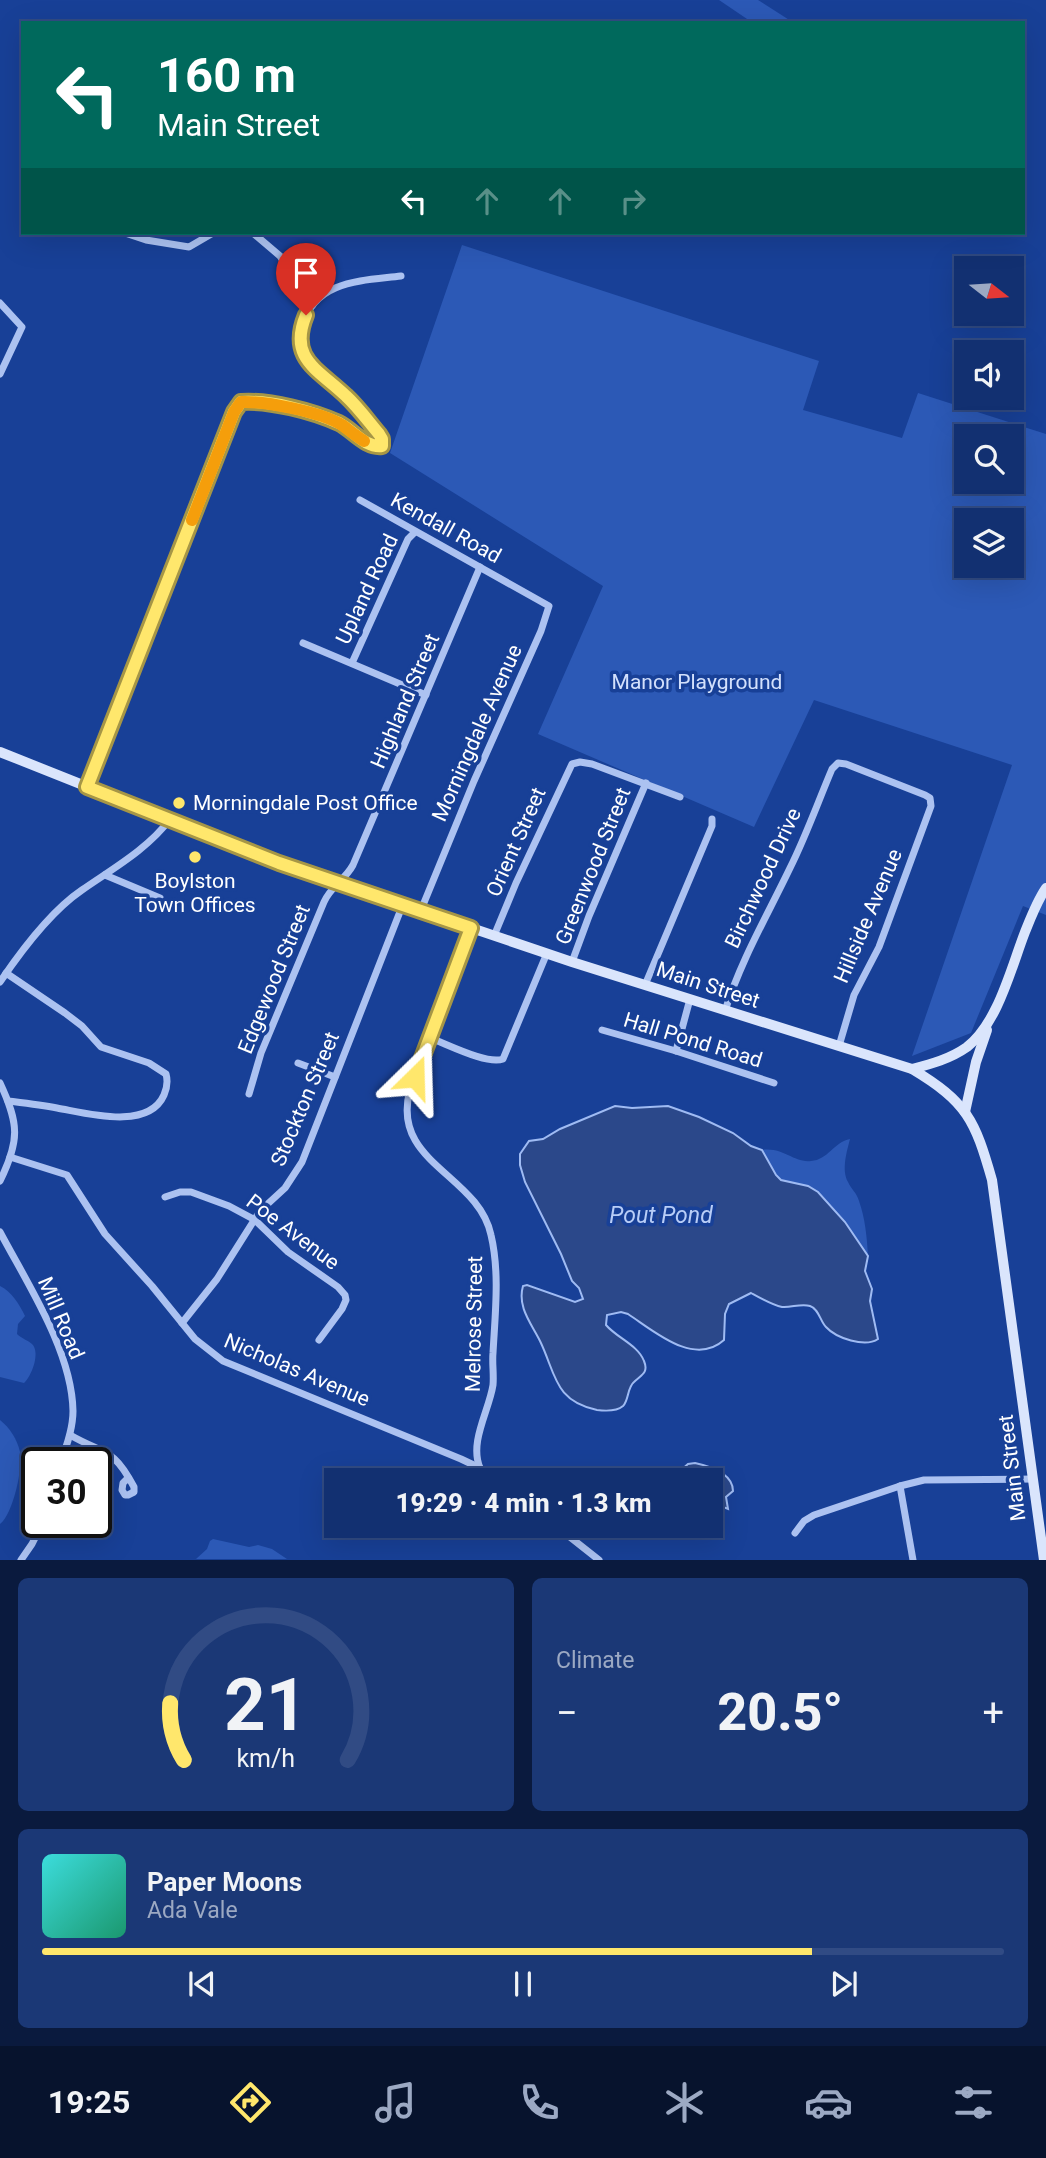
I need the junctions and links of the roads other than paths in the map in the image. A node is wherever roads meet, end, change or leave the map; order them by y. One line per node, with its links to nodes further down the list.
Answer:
1 (131, 235): 2 (street)
2 (210, 235)
3 (255, 235): 6 (street)
4 (401, 276): 6 (street)
5 (0, 303): 7 (street)
6 (312, 306): 17 (street)
7 (0, 374)
8 (360, 500): 9 (street, Kendall Road)
9 (415, 532): 10 (street, Kendall Road); 13 (street, Upland Road)
10 (480, 567): 11 (street, Kendall Road); 14 (street, Highland Street)
11 (516, 586): 27 (street, Morningdale Avenue)
12 (303, 643): 13 (street)
13 (352, 663): 14 (street)
14 (426, 695): 23 (street, Highland Street)
15 (0, 752): 17 (main road, Main Street)
16 (646, 783): 18 (street); 29 (street, Orient Street); 31 (street, Greenwood Street)
17 (87, 787): 20 (main road, Main Street)
18 (680, 797)
19 (931, 801): 36 (street, Birchwood Drive); 40 (street, Hillside Avenue)
20 (170, 819): 22 (street); 23 (main road, Main Street)
21 (712, 819): 34 (street)
22 (104, 875): 25 (street); 32 (street)
23 (338, 883): 26 (main road, Main Street); 47 (street, Edgewood Street)
24 (1046, 888): 37 (main road)
25 (160, 898)
26 (403, 904): 27 (main road, Main Street); 44 (street, Stockton Street)
27 (421, 910): 28 (main road, Main Street)
28 (471, 928): 29 (main road, Main Street); 39 (street, Melrose Street)
29 (495, 936): 30 (main road, Main Street)
30 (547, 953): 31 (main road, Main Street); 39 (street)
31 (572, 962): 34 (main road, Main Street)
32 (6, 973): 33 (street); 48 (street)
33 (0, 982)
34 (645, 985): 35 (main road, Main Street)
35 (690, 999): 36 (main road, Main Street); 41 (street)
36 (725, 1011): 40 (main road, Main Street)
37 (990, 1020): 43 (main road); 49 (main road)
38 (602, 1030): 41 (street, Hall Pond Road)
39 (430, 1038): 59 (street, Melrose Street)
40 (839, 1046): 43 (main road, Main Street)
41 (676, 1051): 46 (street, Hall Pond Road)
42 (298, 1062): 44 (street)
43 (912, 1069): 49 (main road, Main Street)
44 (335, 1077): 53 (street, Stockton Street)
45 (0, 1083): 48 (street)
46 (774, 1083)
47 (249, 1094)
48 (8, 1101): 50 (street)
49 (965, 1112): 61 (main road, Main Street)
50 (10, 1157): 51 (street); 55 (street, Nicholas Avenue)
51 (0, 1181)
52 (165, 1197): 53 (street, Poe Avenue)
53 (255, 1220): 55 (street, Stockton Street); 56 (street, Poe Avenue)
54 (0, 1232): 57 (street, Mill Road)
55 (182, 1323): 59 (street, Nicholas Avenue)
56 (319, 1340)
57 (70, 1435): 58 (street, Mill Road); 60 (street)
58 (66, 1447)
59 (480, 1468)
60 (128, 1478)
61 (1033, 1479): 62 (street); 69 (main road, Main Street)
62 (900, 1486): 63 (street); 68 (street)
63 (795, 1532)
64 (35, 1538): 67 (street)
65 (571, 1538): 66 (street)
66 (595, 1558)
67 (21, 1559)
68 (913, 1559)
69 (1044, 1559)

